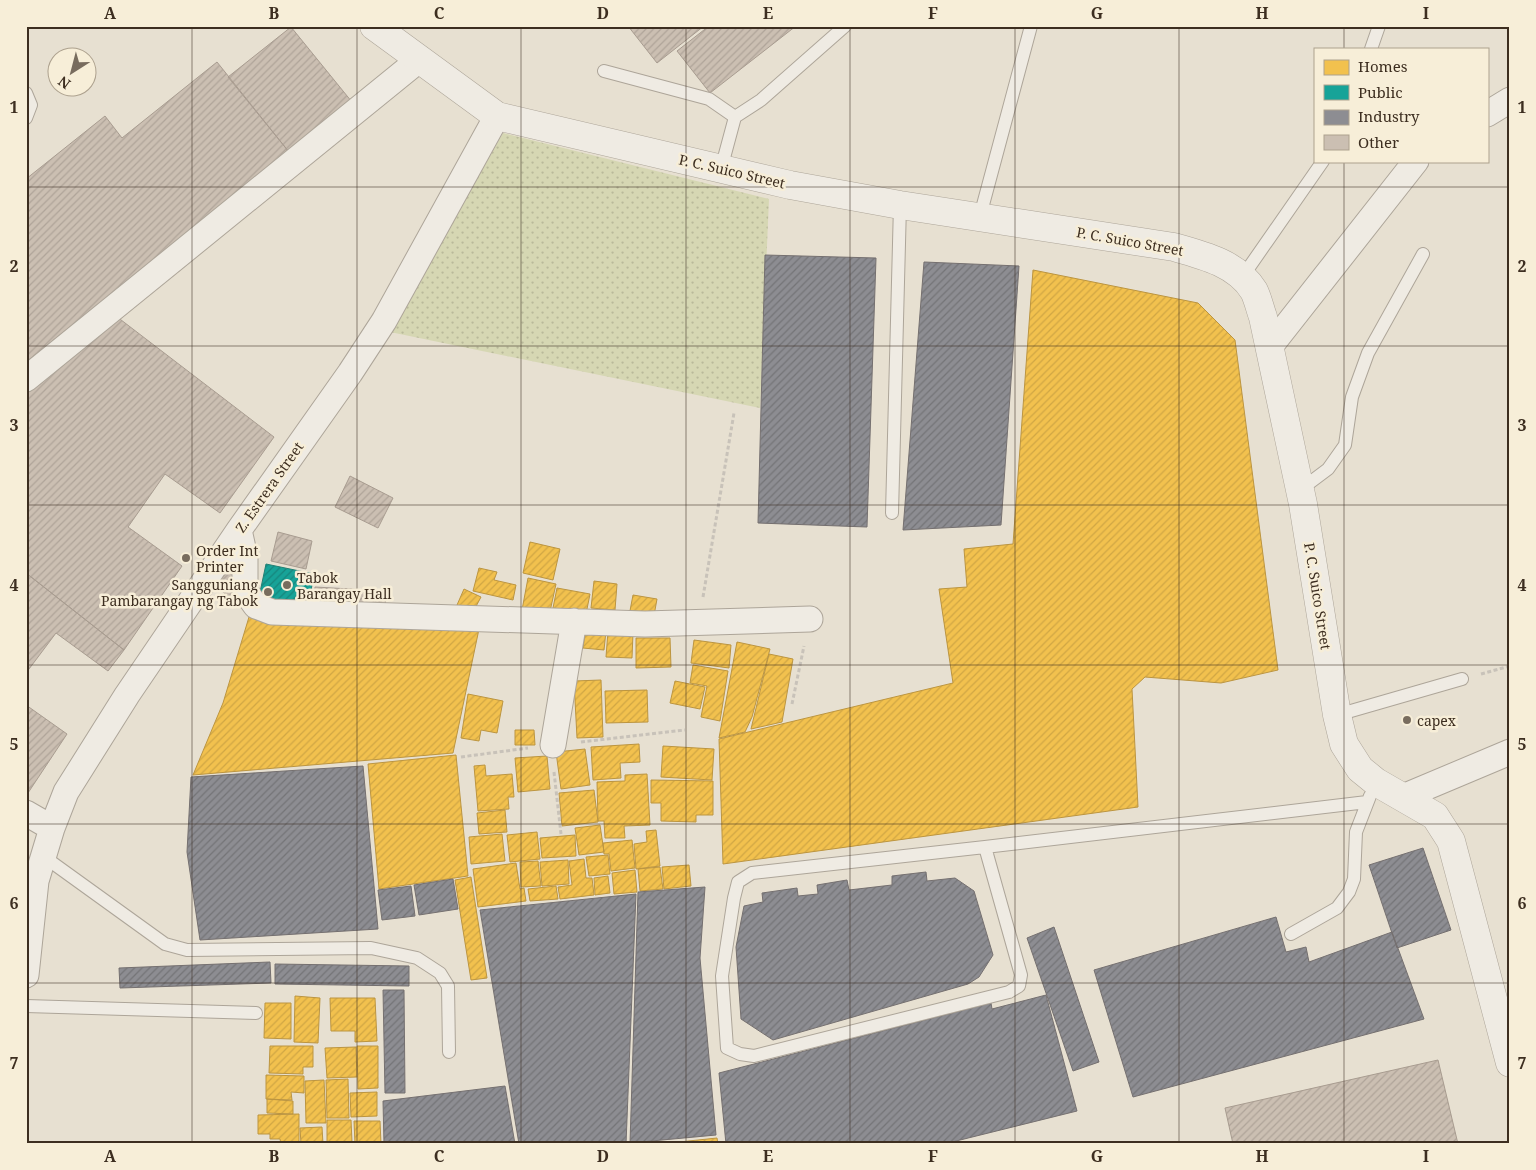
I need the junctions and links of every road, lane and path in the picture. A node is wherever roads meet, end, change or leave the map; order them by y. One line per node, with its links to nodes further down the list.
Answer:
1 (374, 26): 6 (street, P. C. Suico Street)
2 (845, 26): 12 (lane)
3 (1031, 26): 18 (lane)
4 (1378, 26): 5 (lane)
5 (1371, 48)
6 (420, 60): 11 (street, P. C. Suico Street); 22 (street)
7 (604, 71): 12 (lane)
8 (26, 93): 13 (lane)
9 (1510, 100): 10 (street)
10 (1488, 113)
11 (497, 116): 16 (street, P. C. Suico Street); 26 (street, Z. Estrera Street)
12 (735, 117): 16 (lane)
13 (26, 118)
14 (1322, 162): 20 (lane)
15 (1415, 162): 21 (street)
16 (721, 169): 17 (street, P. C. Suico Street)
17 (900, 206): 18 (street, P. C. Suico Street); 25 (lane)
18 (980, 216): 20 (street, P. C. Suico Street)
19 (1423, 254): 24 (lane)
20 (1243, 276): 21 (street, P. C. Suico Street)
21 (1269, 348): 24 (street, P. C. Suico Street)
22 (26, 380)
23 (734, 413): 29 (path)
24 (1300, 490): 33 (street, P. C. Suico Street)
25 (892, 513)
26 (239, 530): 28 (street); 41 (street, Z. Estrera Street)
27 (810, 619): 29 (street); 32 (path)
28 (574, 621): 29 (street); 35 (street)
29 (699, 622)
30 (1510, 666): 31 (path)
31 (1462, 679): 33 (lane)
32 (792, 704)
33 (1337, 716): 38 (street, P. C. Suico Street)
34 (684, 730): 35 (path)
35 (553, 745): 37 (path); 42 (path)
36 (1510, 752): 39 (street)
37 (461, 757)
38 (1372, 792): 39 (street, P. C. Suico Street); 43 (lane); 45 (lane)
39 (1403, 797): 50 (street, P. C. Suico Street)
40 (26, 813): 41 (street)
41 (52, 828): 44 (street, Z. Estrera Street)
42 (561, 834)
43 (985, 847): 43 (lane)
44 (43, 856): 46 (street, Z. Estrera Street); 49 (lane)
45 (1292, 934)
46 (26, 975)
47 (26, 1006): 48 (lane)
48 (256, 1013)
49 (449, 1052)
50 (1510, 1063)

